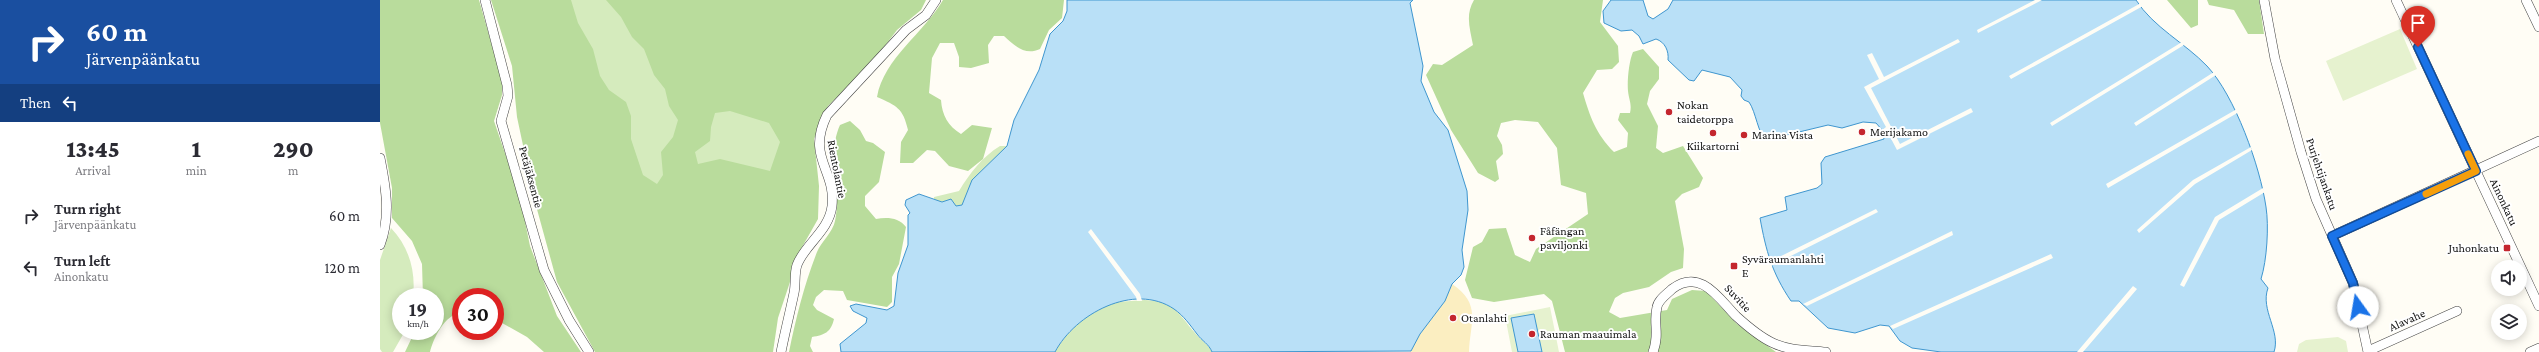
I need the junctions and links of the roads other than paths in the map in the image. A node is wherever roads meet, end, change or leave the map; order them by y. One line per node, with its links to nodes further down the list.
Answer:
1 (485, 0): 15 (street, Petäjäksentie)
2 (936, 0): 16 (street, Rientolantie)
3 (2264, 0): 10 (street, Purjehtijankatu)
4 (2396, 0): 9 (street, Ainonkatu)
5 (2526, 0): 6 (street)
6 (2539, 27)
7 (2539, 141): 9 (street)
8 (380, 158): 11 (street)
9 (2476, 171): 10 (street); 12 (street, Ainonkatu)
10 (2332, 236): 19 (street, Purjehtijankatu)
11 (380, 246)
12 (2539, 306)
13 (2457, 311): 19 (street, Alavahe)
14 (2539, 348): 20 (street)
15 (589, 352)
16 (781, 352)
17 (1653, 352): 18 (street, Suvitie)
18 (1826, 352)
19 (2368, 352)
20 (2530, 352)

